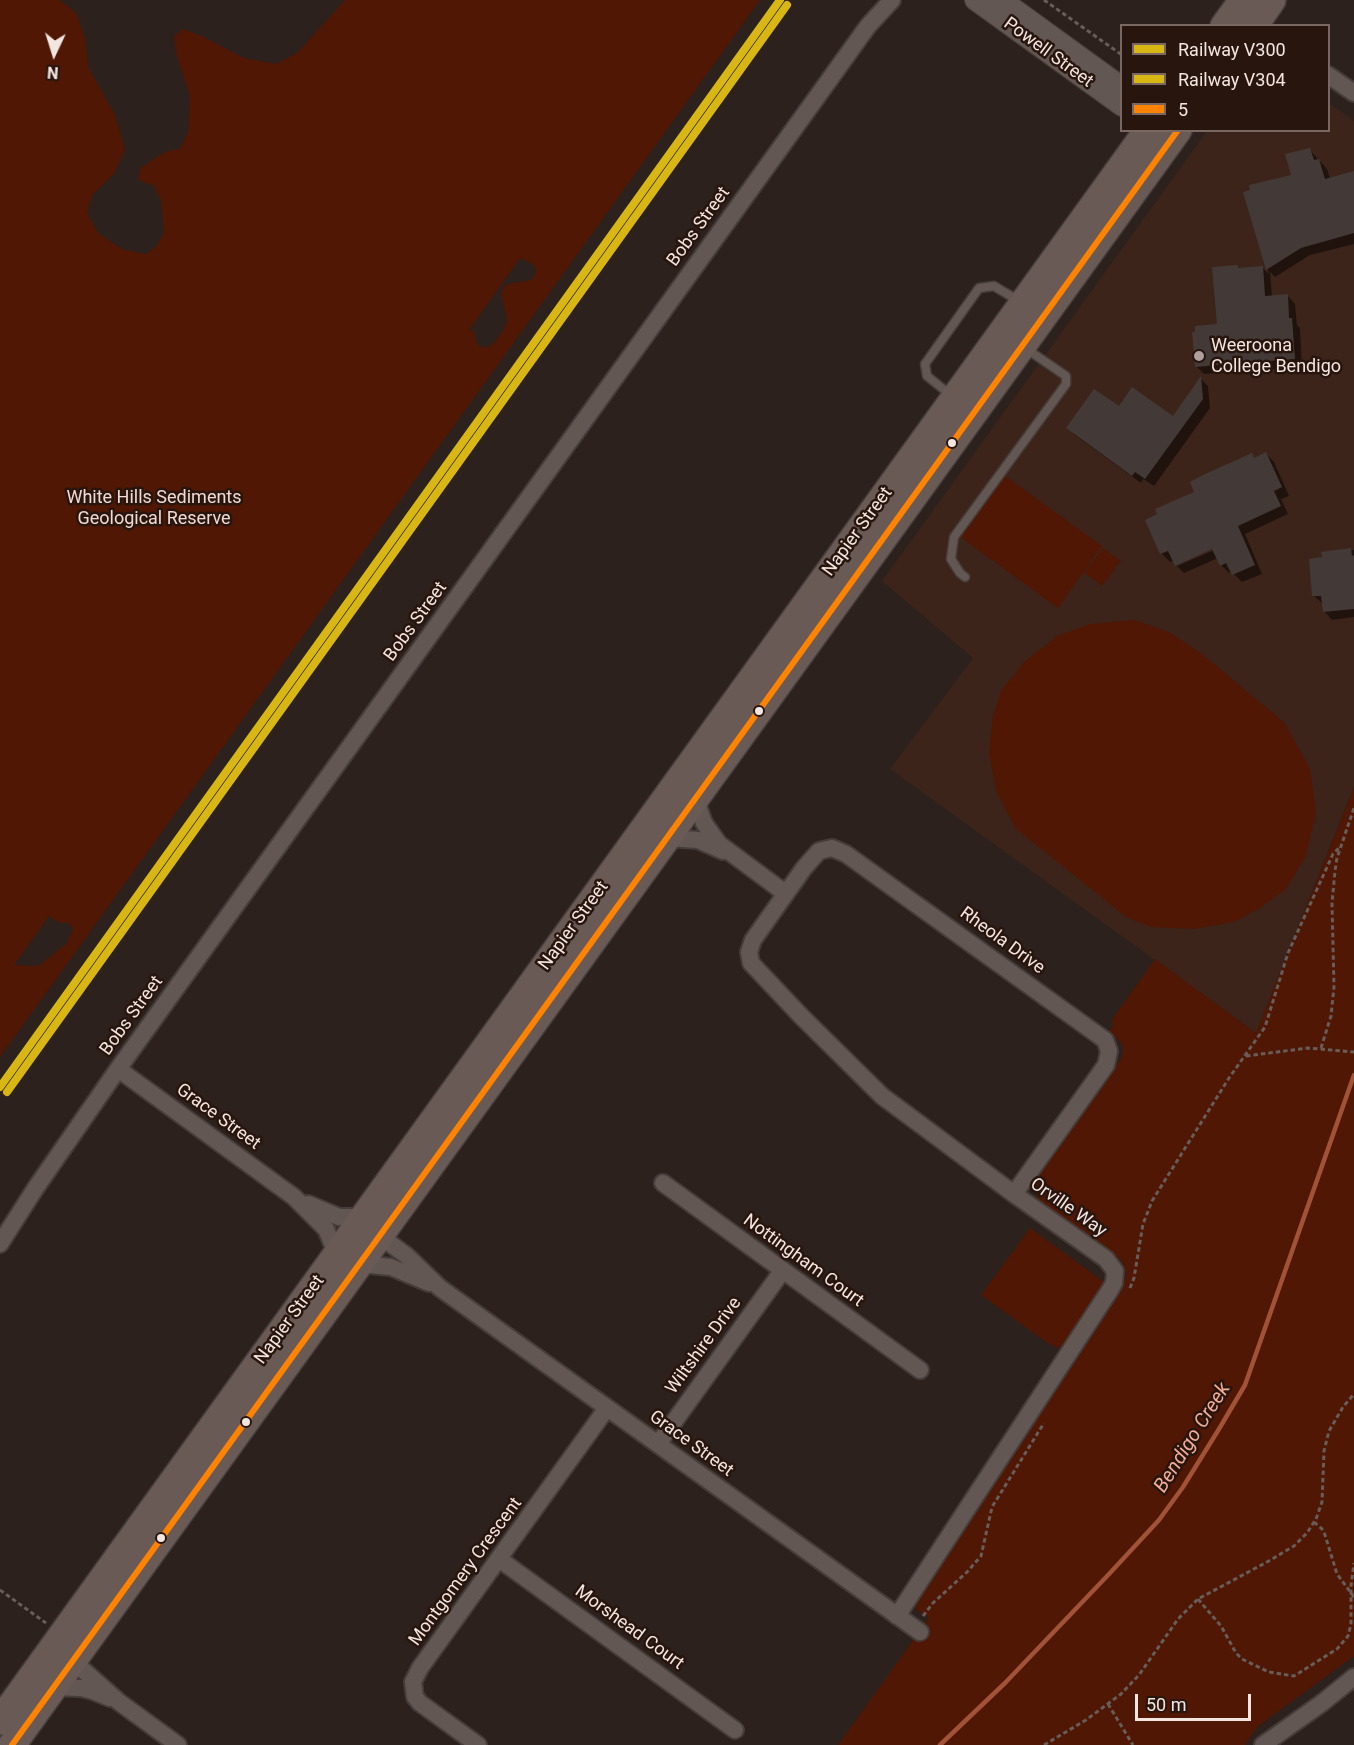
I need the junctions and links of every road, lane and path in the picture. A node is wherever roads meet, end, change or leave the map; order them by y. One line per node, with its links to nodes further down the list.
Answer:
1 (881, 0): 9 (street, Bobs Street)
2 (891, 0): 9 (street, Bobs Street)
3 (975, 0): 14 (street, Powell Street)
4 (1002, 0): 12 (street, Powell Street)
5 (1044, 0): 10 (path)
6 (1272, 0): 7 (highway)
7 (1253, 18): 8 (highway)
8 (1231, 24)
9 (868, 26): 31 (street, Bobs Street)
10 (1120, 54)
11 (1330, 76): 13 (street)
12 (1120, 86)
13 (1354, 93)
14 (1120, 105)
15 (1163, 133): 16 (highway, Napier Street); 17 (highway, Napier Street)
16 (1023, 304): 18 (highway, Napier Street); 18 (lane)
17 (1017, 345): 19 (lane); 20 (highway, Napier Street)
18 (958, 403): 22 (highway, Napier Street)
19 (965, 577)
20 (754, 717): 21 (highway, Napier Street); 22 (highway)
21 (695, 798): 24 (highway, Napier Street); 26 (street)
22 (665, 800): 35 (highway, Napier Street)
23 (1354, 808): 25 (path)
24 (667, 838): 26 (street); 35 (highway, Napier Street)
25 (1341, 846): 28 (path); 30 (path)
26 (732, 855): 27 (street)
27 (785, 893): 33 (street, Orville Way); 33 (street, Rheola Drive)
28 (1323, 1048): 29 (path); 30 (path)
29 (1354, 1052)
30 (1245, 1056): 40 (path)
31 (118, 1069): 34 (street, Grace Street); 36 (street, Bobs Street)
32 (663, 1183): 38 (street, Nottingham Court)
33 (1014, 1194): 55 (street, Orville Way)
34 (294, 1197): 35 (street, Grace Street); 37 (street, Grace Street)
35 (372, 1227): 37 (highway, Napier Street); 39 (street, Grace Street); 42 (highway)
36 (0, 1244)
37 (349, 1259): 39 (street, Grace Street); 41 (highway, Napier Street); 42 (highway, Napier Street)
38 (783, 1270): 43 (street, Nottingham Court); 48 (street, Wiltshire Drive)
39 (440, 1288): 45 (street, Grace Street)
40 (1126, 1294)
41 (321, 1318): 46 (highway); 58 (highway, Napier Street)
42 (270, 1347): 46 (highway, Napier Street)
43 (920, 1370)
44 (1354, 1394): 49 (path)
45 (607, 1408): 48 (street, Grace Street); 50 (street, Montgomery Crescent)
46 (221, 1416): 63 (highway, Napier Street)
47 (1046, 1420): 57 (path)
48 (658, 1444): 55 (street, Grace Street)
49 (1314, 1522): 53 (path); 54 (path)
50 (499, 1559): 64 (street, Morshead Court); 68 (street, Montgomery Crescent)
51 (1354, 1563): 53 (path)
52 (0, 1590): 56 (path)
53 (1353, 1596): 54 (path)
54 (1198, 1599): 62 (path)
55 (897, 1616): 57 (street, Grace Street)
56 (46, 1623)
57 (917, 1630)
58 (73, 1661): 60 (highway, Napier Street); 61 (street); 65 (highway)
59 (1354, 1677): 71 (street)
60 (54, 1687): 61 (street); 66 (highway, Napier Street)
61 (119, 1702): 67 (street)
62 (1108, 1704): 69 (path); 70 (path)
63 (0, 1721)
64 (735, 1730)
65 (0, 1736)
66 (12, 1745)
67 (178, 1745)
68 (478, 1745)
69 (1044, 1745)
70 (1133, 1745)
71 (1263, 1745)

